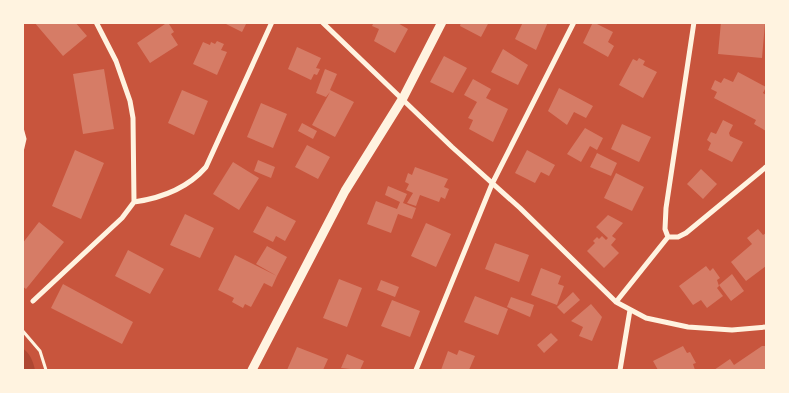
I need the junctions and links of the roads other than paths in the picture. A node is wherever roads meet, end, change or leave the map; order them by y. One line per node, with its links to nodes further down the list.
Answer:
1 (96, 22): 10 (street)
2 (272, 22): 10 (street)
3 (322, 22): 7 (street)
4 (442, 22): 7 (street)
5 (574, 22): 9 (street)
6 (694, 22): 11 (street)
7 (403, 98): 9 (street); 16 (street)
8 (766, 167): 11 (street)
9 (492, 184): 13 (street); 17 (street)
10 (134, 202): 12 (street)
11 (668, 237): 13 (street)
12 (32, 301)
13 (616, 302): 14 (street)
14 (630, 310): 15 (street); 18 (street)
15 (766, 327)
16 (252, 370)
17 (416, 370)
18 (620, 370)

